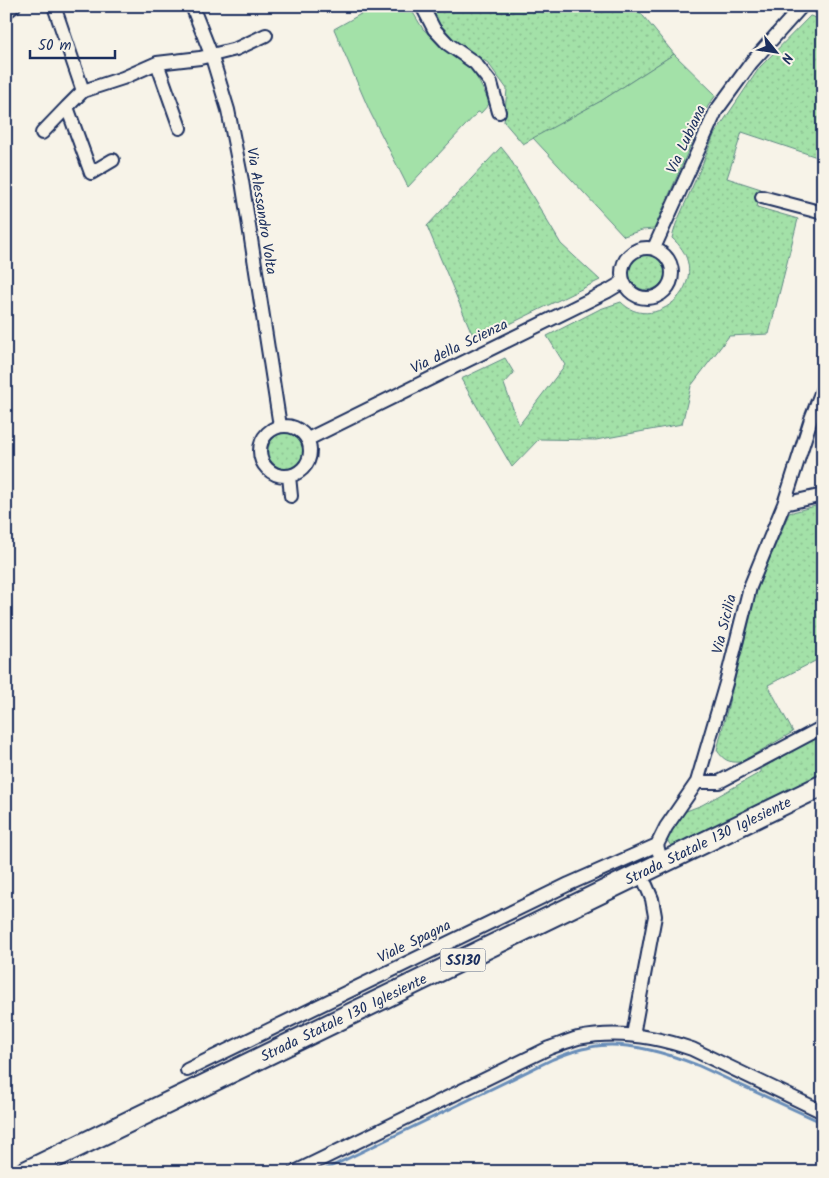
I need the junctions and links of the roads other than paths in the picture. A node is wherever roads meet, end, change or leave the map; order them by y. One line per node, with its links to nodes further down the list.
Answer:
1 (14, 6): 8 (street)
2 (54, 6): 12 (street)
3 (192, 6): 10 (street, Via Alessandro Volta)
4 (422, 6): 14 (street)
5 (802, 6): 20 (street, Via Lubiana)
6 (818, 6): 7 (street)
7 (823, 8)
8 (6, 12)
9 (266, 35): 10 (street)
10 (211, 54): 11 (street); 23 (street, Via Alessandro Volta)
11 (157, 63): 12 (street); 15 (street)
12 (83, 91): 13 (street)
13 (67, 107): 16 (street); 17 (street)
14 (499, 112)
15 (180, 128)
16 (42, 132)
17 (113, 160)
18 (762, 197): 19 (street)
19 (823, 212)
20 (654, 248): 21 (street); 21 (street)
21 (624, 282): 24 (street, Via della Scienza)
22 (823, 388): 28 (street, Via Sicilia)
23 (280, 426): 24 (street); 25 (street)
24 (308, 439): 25 (street)
25 (288, 476): 27 (street)
26 (823, 495): 28 (street)
27 (292, 496)
28 (784, 504): 30 (street, Via Sicilia)
29 (823, 727): 30 (street)
30 (697, 782): 33 (street, Via Sicilia)
31 (823, 785): 33 (main road, Strada Statale 130 Iglesiente / SS130)
32 (823, 800): 34 (main road, Strada Statale 130 Iglesiente / SS130)
33 (659, 854): 36 (street, Viale Spagna); 38 (main road, Strada Statale 130 Iglesiente / SS130)
34 (646, 886): 35 (street); 39 (main road, Strada Statale 130 Iglesiente / SS130)
35 (633, 1034): 37 (street); 40 (street)
36 (186, 1070)
37 (823, 1112)
38 (25, 1172)
39 (54, 1172)
40 (295, 1172)

